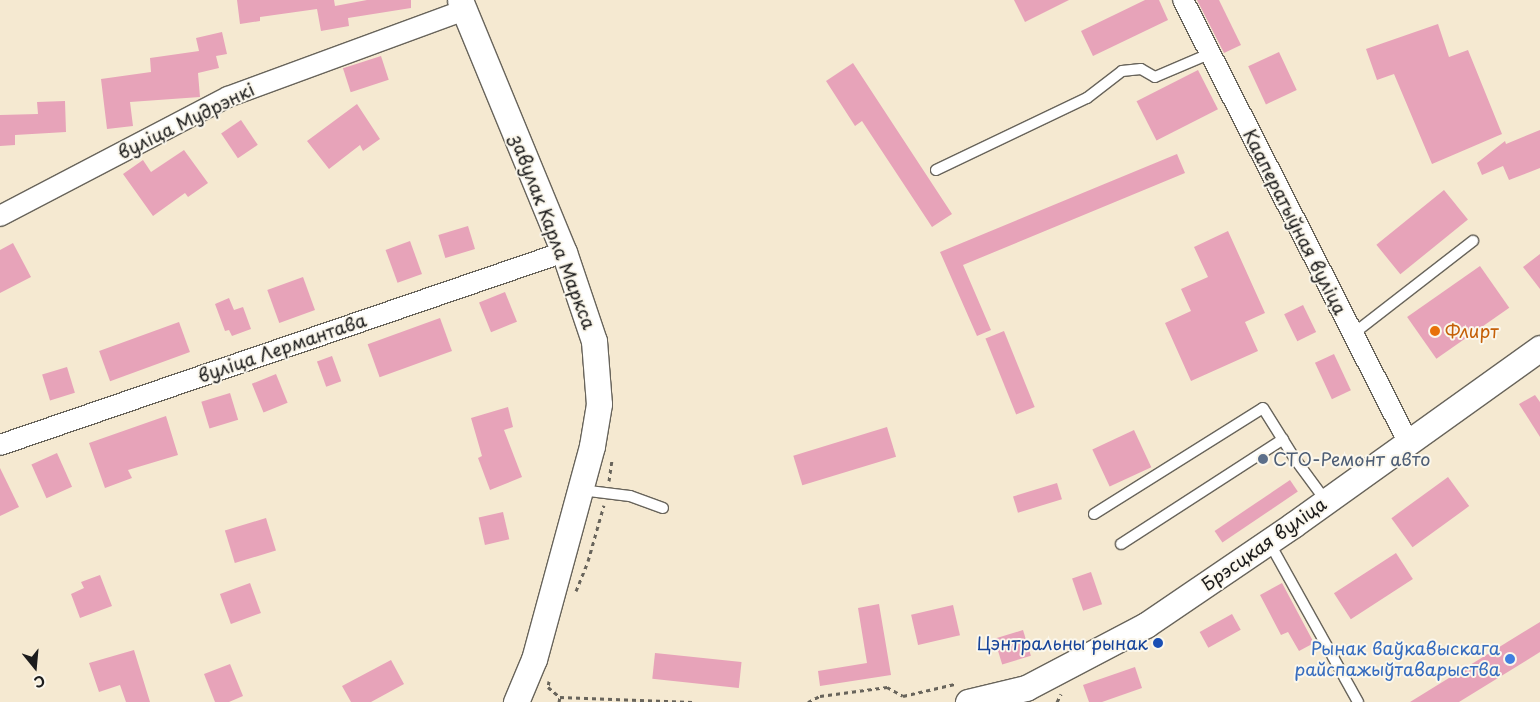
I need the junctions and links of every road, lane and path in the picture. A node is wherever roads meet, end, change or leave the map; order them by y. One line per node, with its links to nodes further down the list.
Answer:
1 (1184, 0): 3 (street, Кааператыўная вуліца)
2 (462, 5): 5 (street, вуліца Мудрэнкі); 7 (street, завулак Карла Маркса)
3 (1210, 54): 4 (lane); 8 (street, Кааператыўная вуліца)
4 (936, 170)
5 (0, 216)
6 (1473, 241): 8 (lane)
7 (564, 252): 12 (street, вуліца Лермантава); 14 (street, завулак Карла Маркса)
8 (1353, 334): 11 (street, Кааператыўная вуліца)
9 (1539, 350): 11 (street, Брэсцкая вуліца)
10 (1283, 439): 16 (lane); 18 (lane); 20 (lane)
11 (1408, 442): 16 (street, Брэсцкая вуліца)
12 (0, 445)
13 (613, 456): 15 (path)
14 (580, 490): 15 (lane); 26 (street, завулак Карла Маркса)
15 (607, 493): 17 (lane); 21 (path)
16 (1326, 501): 19 (street, Брэсцкая вуліца)
17 (662, 508)
18 (1094, 514)
19 (1268, 542): 24 (street, Брэсцкая вуліца); 29 (lane)
20 (1121, 544)
21 (575, 594)
22 (549, 677): 25 (path)
23 (965, 693): 24 (street, Брэсцкая вуліца); 28 (path)
24 (1027, 695)
25 (560, 700): 27 (path)
26 (516, 702)
27 (693, 702)
28 (808, 702)
29 (1358, 702)

